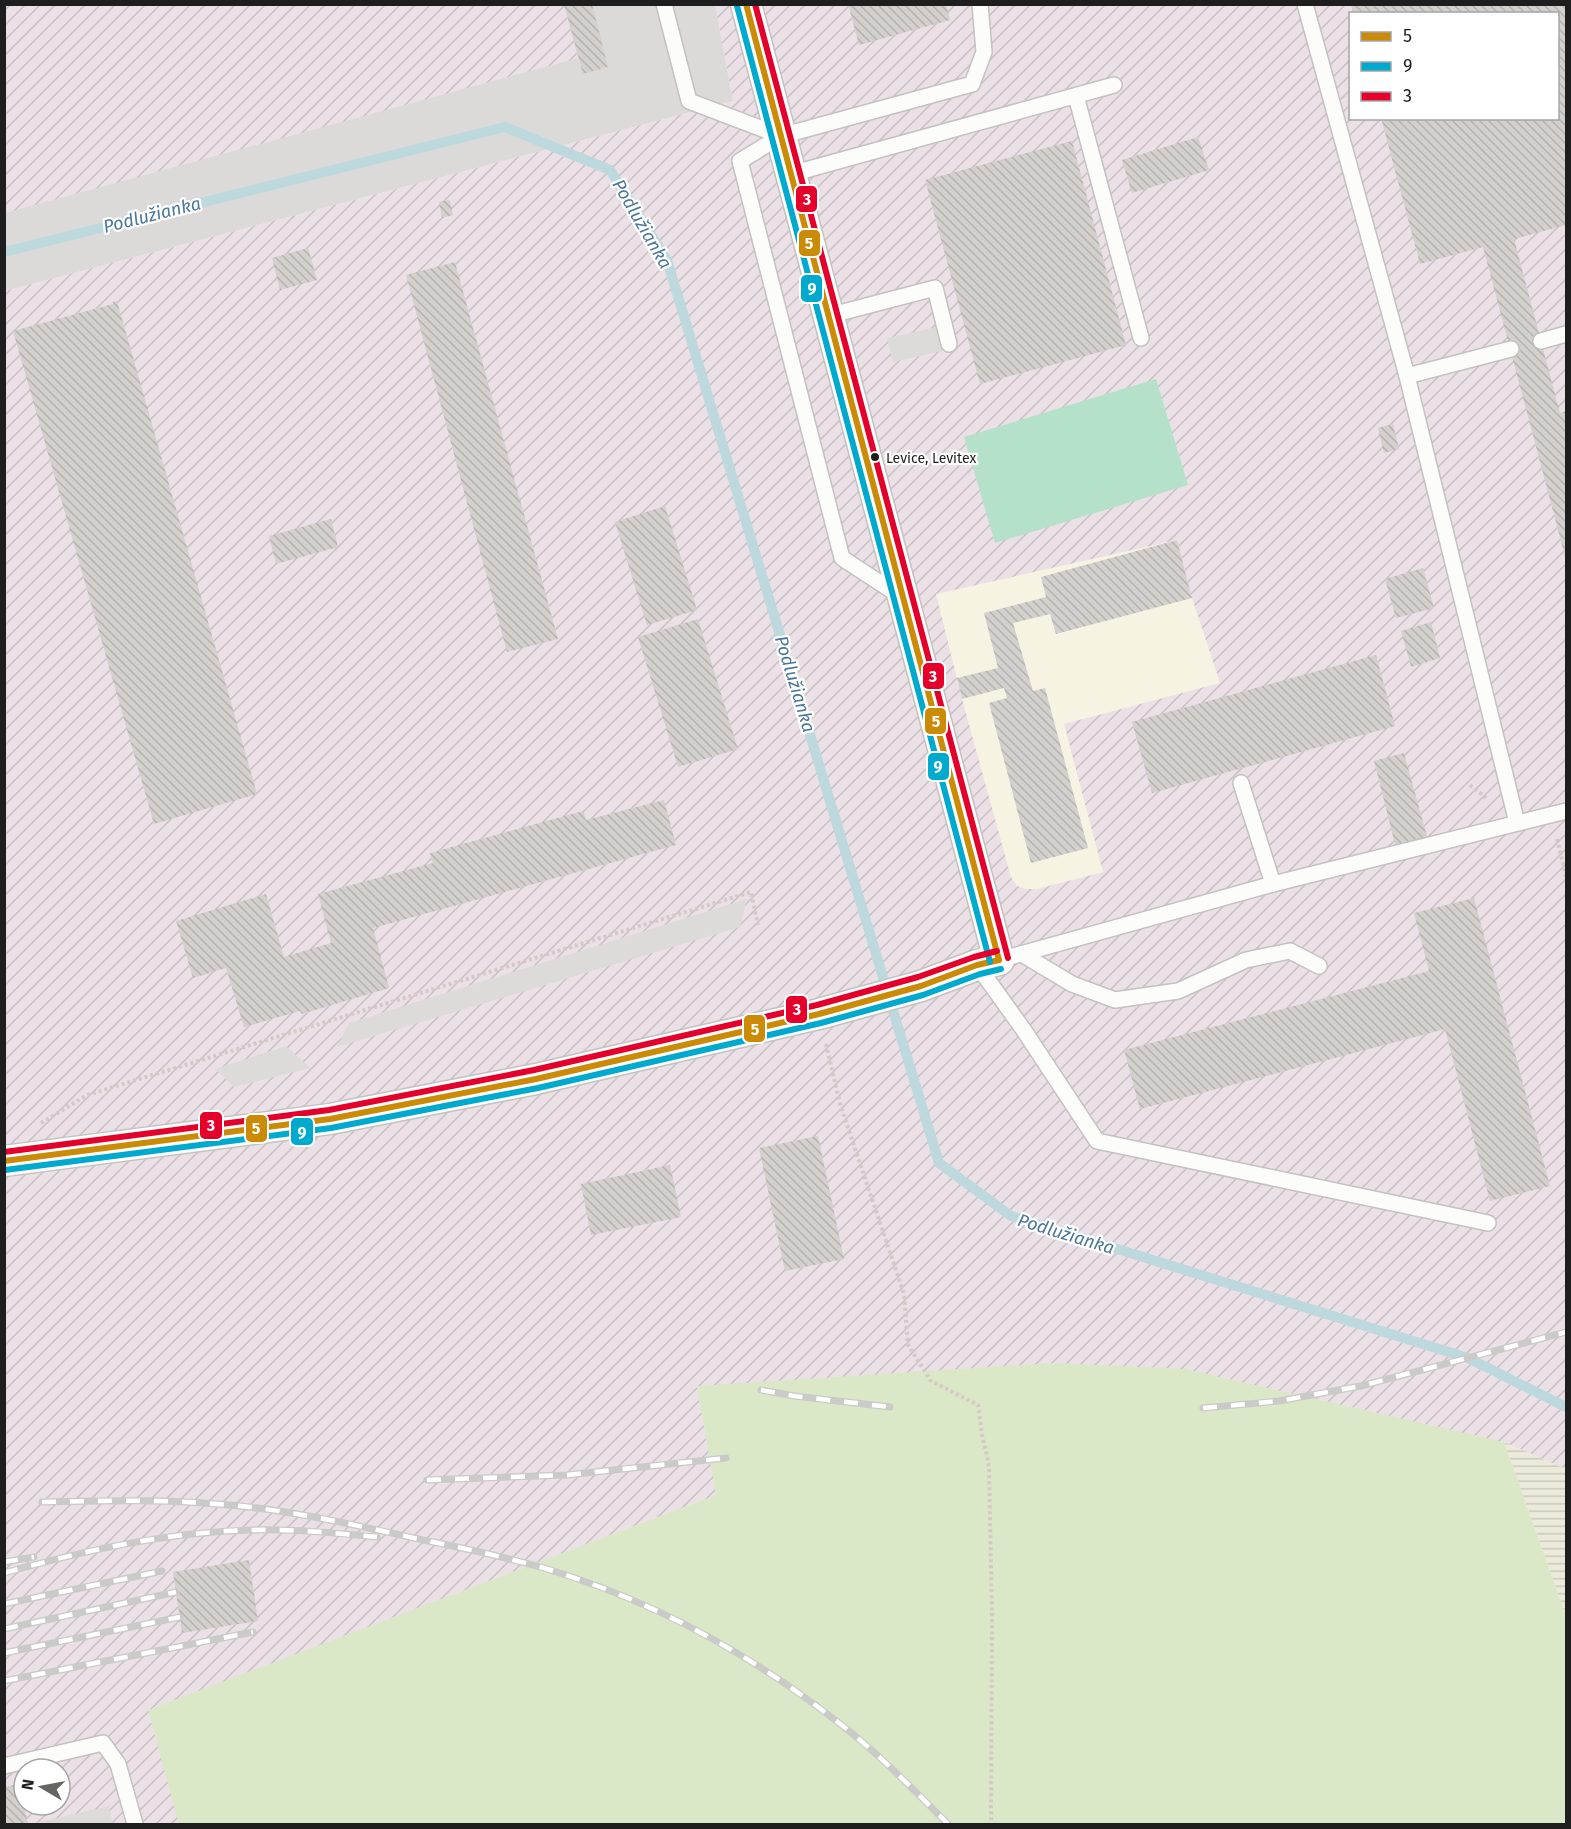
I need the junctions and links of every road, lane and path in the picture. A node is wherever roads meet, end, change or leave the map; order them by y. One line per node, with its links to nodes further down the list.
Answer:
1 (663, 4): 7 (lane)
2 (746, 4): 7 (street)
3 (980, 4): 7 (lane)
4 (1305, 4): 15 (lane)
5 (1114, 85): 6 (lane)
6 (1076, 96): 8 (lane); 11 (lane)
7 (781, 136): 8 (street); 16 (lane)
8 (791, 174): 9 (street)
9 (828, 316): 13 (lane); 16 (street)
10 (1566, 334): 12 (lane)
11 (1141, 338)
12 (1541, 341)
13 (949, 344)
14 (1510, 349): 15 (lane)
15 (1407, 376): 19 (lane)
16 (903, 598): 23 (street)
17 (1240, 783): 21 (lane)
18 (1559, 813): 19 (lane); 20 (path)
19 (1517, 823): 21 (lane)
20 (1566, 877)
21 (1273, 884): 23 (lane)
22 (758, 925): 26 (path)
23 (999, 960): 24 (lane); 25 (street); 28 (lane)
24 (1319, 966)
25 (819, 1014): 27 (street); 31 (path)
26 (31, 1128)
27 (4, 1161)
28 (1488, 1223)
29 (4, 1766): 30 (lane)
30 (135, 1824)
31 (991, 1824)

